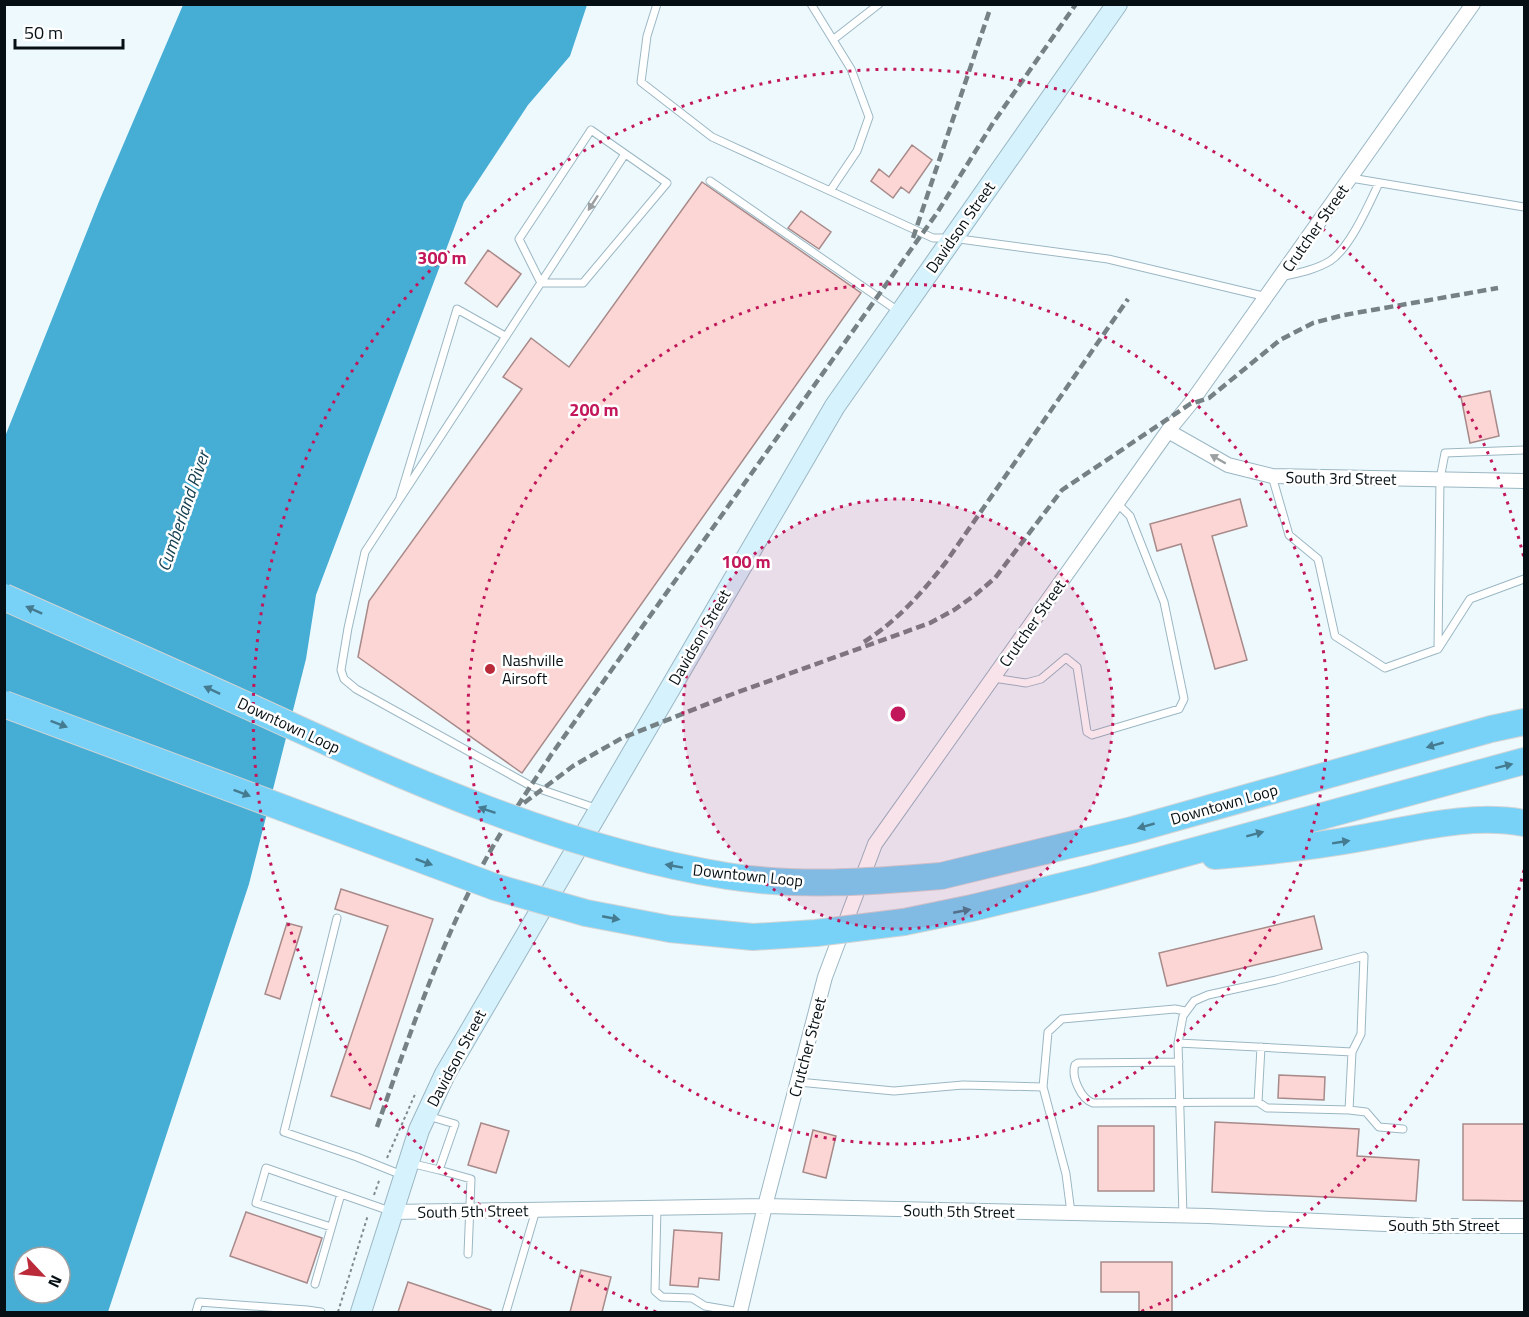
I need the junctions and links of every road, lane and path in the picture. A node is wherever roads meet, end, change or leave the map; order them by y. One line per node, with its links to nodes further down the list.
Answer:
1 (657, 4): 11 (lane)
2 (811, 4): 6 (lane)
3 (879, 4): 6 (lane)
4 (1117, 4): 13 (street, Davidson Street)
5 (1473, 4): 8 (street, Crutcher Street)
6 (834, 39): 11 (lane)
7 (625, 154): 15 (lane, one-way to 15); 15 (lane); 15 (lane)
8 (1351, 178): 10 (lane); 14 (street, Crutcher Street)
9 (710, 181): 17 (lane)
10 (1379, 183): 12 (lane); 14 (lane)
11 (830, 191): 13 (lane)
12 (1524, 207)
13 (952, 238): 16 (lane); 17 (street, Davidson Street)
14 (1281, 277): 16 (street, Crutcher Street)
15 (541, 283): 18 (lane)
16 (1267, 297): 19 (street, Crutcher Street)
17 (900, 312): 35 (street, Davidson Street)
18 (505, 336): 25 (lane); 25 (lane)
19 (1168, 431): 21 (street, South 3rd Street, one-way to 19); 24 (street, Crutcher Street)
20 (1524, 450): 22 (lane)
21 (1272, 476): 22 (street, South 3rd Street); 28 (lane)
22 (1440, 479): 23 (street, South 3rd Street); 28 (lane)
23 (1524, 481)
24 (1117, 502): 29 (street, Crutcher Street); 29 (lane)
25 (398, 505): 35 (lane)
26 (1524, 579): 28 (lane)
27 (4, 597): 33 (highway, Downtown Loop, one-way to 27, bridge)
28 (1438, 649)
29 (993, 678): 44 (street, Crutcher Street)
30 (4, 704): 37 (highway, one-way to 37, bridge)
31 (1524, 712): 33 (highway)
32 (1524, 722): 33 (highway, Downtown Loop)
33 (1491, 729)
34 (1524, 761): 37 (highway, one-way to 34)
35 (598, 809): 49 (street, Davidson Street)
36 (1524, 823): 37 (highway, one-way to 36)
37 (1158, 860)
38 (337, 918): 51 (lane)
39 (1185, 1011): 40 (lane); 42 (lane); 45 (lane)
40 (1178, 1043): 41 (lane); 43 (lane)
41 (1261, 1047): 42 (lane); 47 (lane)
42 (1352, 1052): 48 (lane)
43 (1179, 1062): 46 (lane); 46 (lane)
44 (797, 1082): 45 (lane); 54 (street, Crutcher Street)
45 (1043, 1087): 59 (lane)
46 (1180, 1102): 47 (lane); 60 (lane)
47 (1258, 1102): 48 (lane)
48 (1349, 1110): 50 (lane)
49 (426, 1115): 51 (street, Davidson Street); 52 (lane)
50 (1403, 1129)
51 (406, 1169): 52 (lane); 58 (street, Davidson Street)
52 (439, 1170): 57 (lane)
53 (341, 1194): 58 (lane); 62 (lane); 62 (lane)
54 (765, 1206): 55 (street, South 5th Street); 59 (street, South 5th Street); 70 (street, Crutcher Street)
55 (657, 1208): 56 (street, South 5th Street); 70 (lane)
56 (536, 1210): 57 (street, South 5th Street); 69 (lane)
57 (470, 1211): 58 (street, South 5th Street); 63 (lane)
58 (393, 1212): 68 (street, Davidson Street)
59 (1071, 1213): 60 (street, South 5th Street)
60 (1183, 1216): 61 (street, South 5th Street)
61 (1524, 1226)
62 (331, 1227): 64 (lane)
63 (468, 1254)
64 (315, 1284)
65 (307, 1311): 66 (lane); 67 (lane)
66 (196, 1312)
67 (321, 1312)
68 (361, 1312)
69 (506, 1312)
70 (740, 1312)

